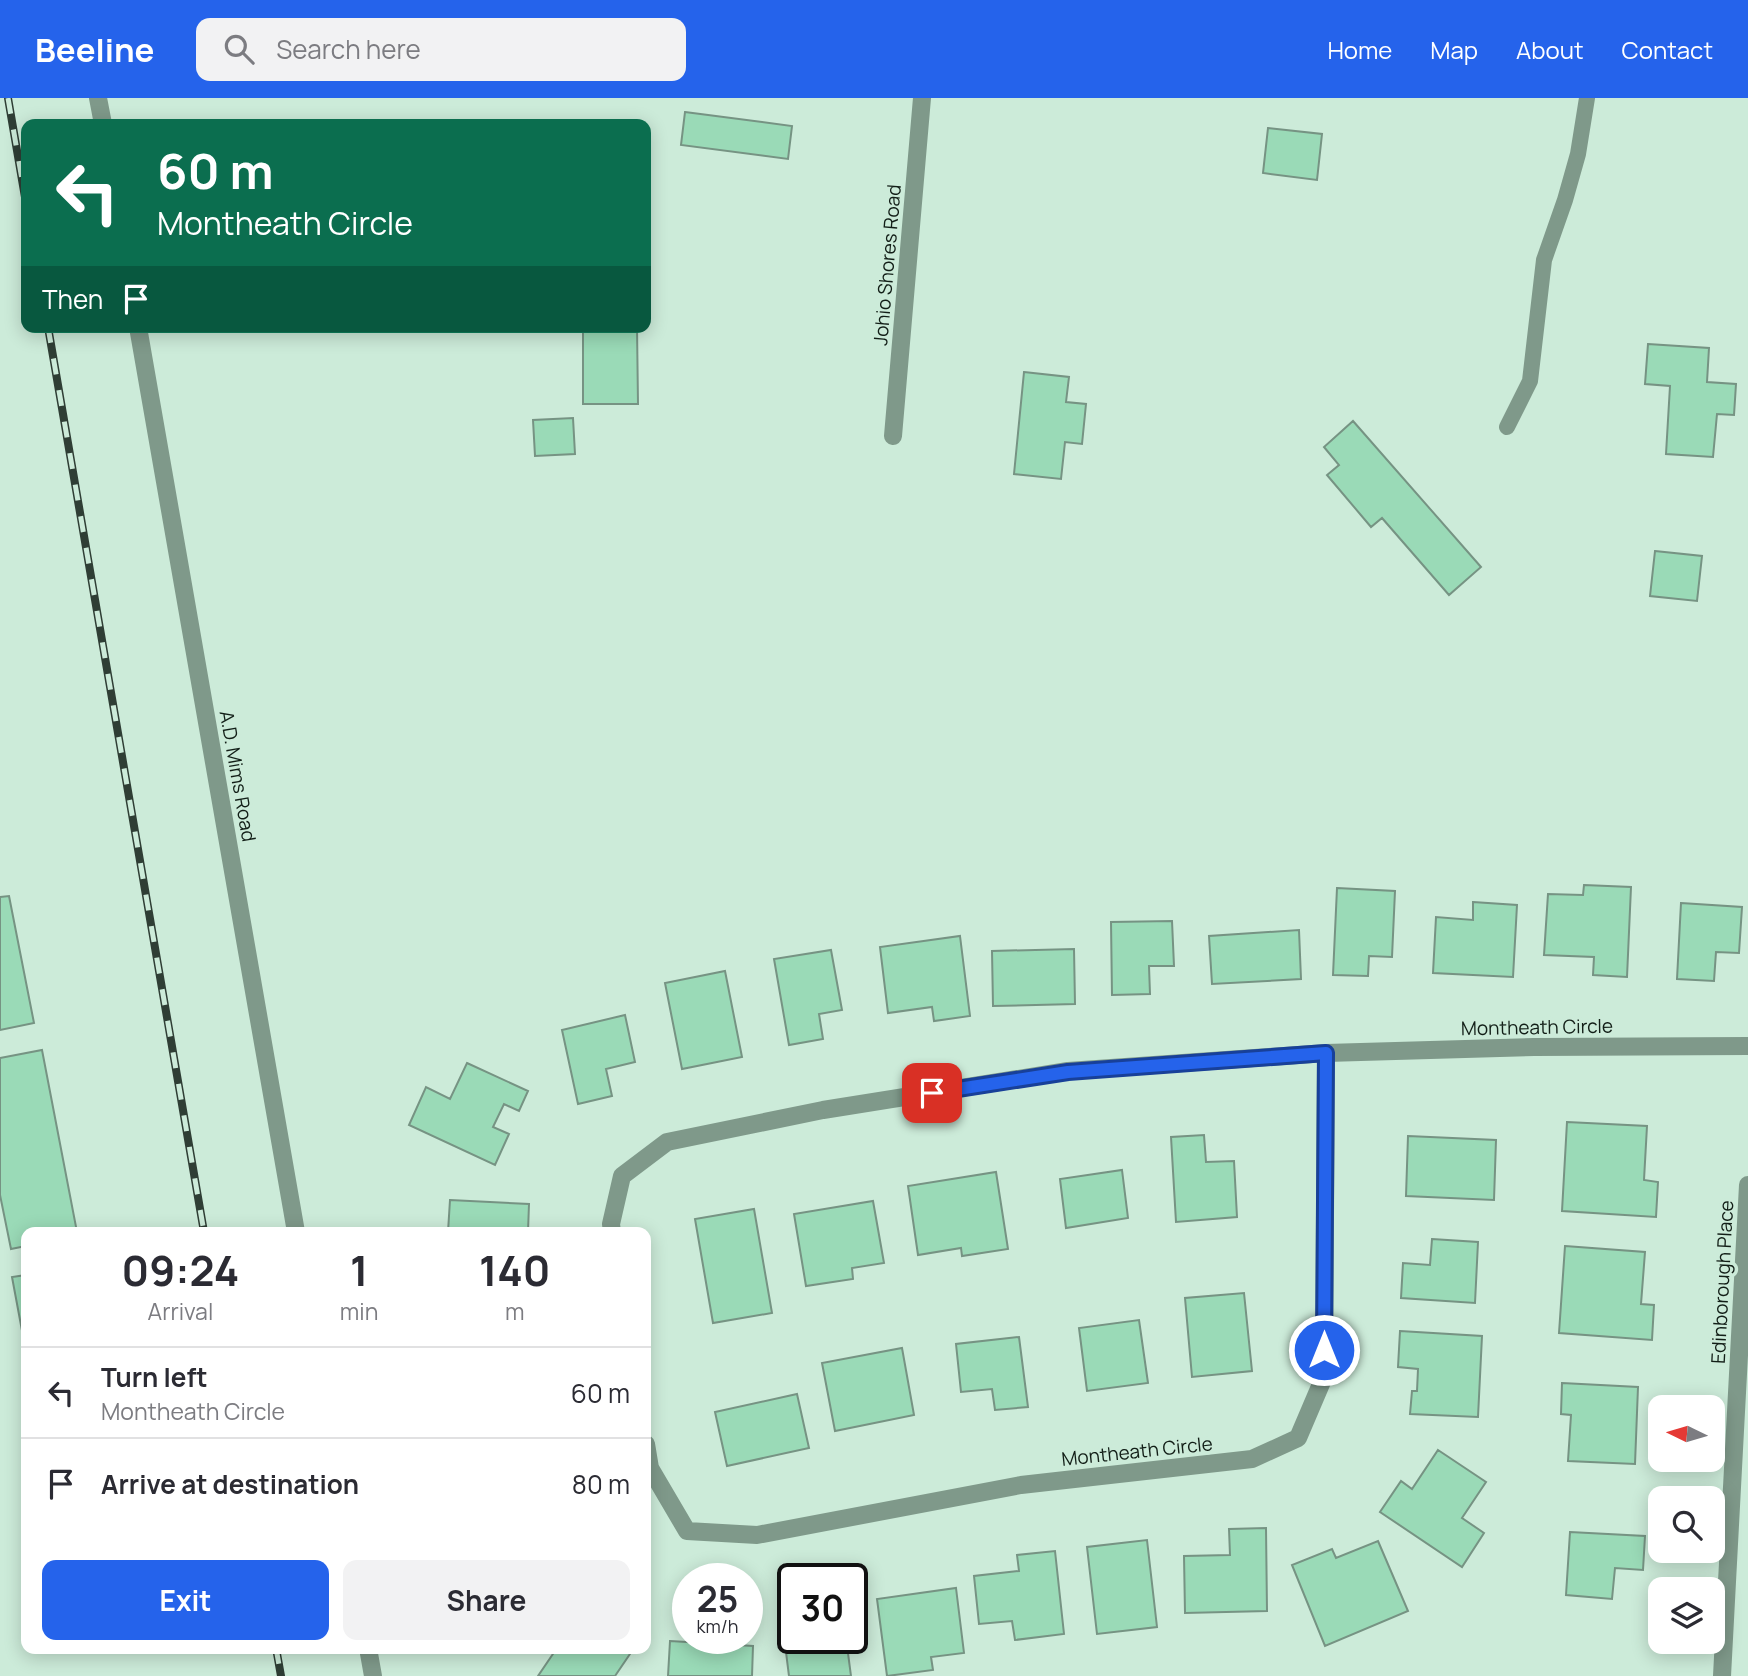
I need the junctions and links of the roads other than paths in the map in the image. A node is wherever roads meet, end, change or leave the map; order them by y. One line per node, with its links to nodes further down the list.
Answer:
1 (98, 98): 4 (street)
2 (922, 98): 7 (street, Johio Shores Road)
3 (1587, 98): 6 (lane)
4 (102, 119)
5 (139, 333): 11 (street, A.D. Mims Road)
6 (1507, 428)
7 (893, 436)
8 (1748, 1046): 9 (street, Montheath Circle)
9 (1326, 1053): 12 (street, Montheath Circle); 13 (street, Montheath Circle)
10 (1748, 1185): 16 (street, Edinborough Place)
11 (295, 1227)
12 (611, 1227)
13 (651, 1470)
14 (369, 1654): 15 (street)
15 (373, 1676)
16 (1722, 1676)

